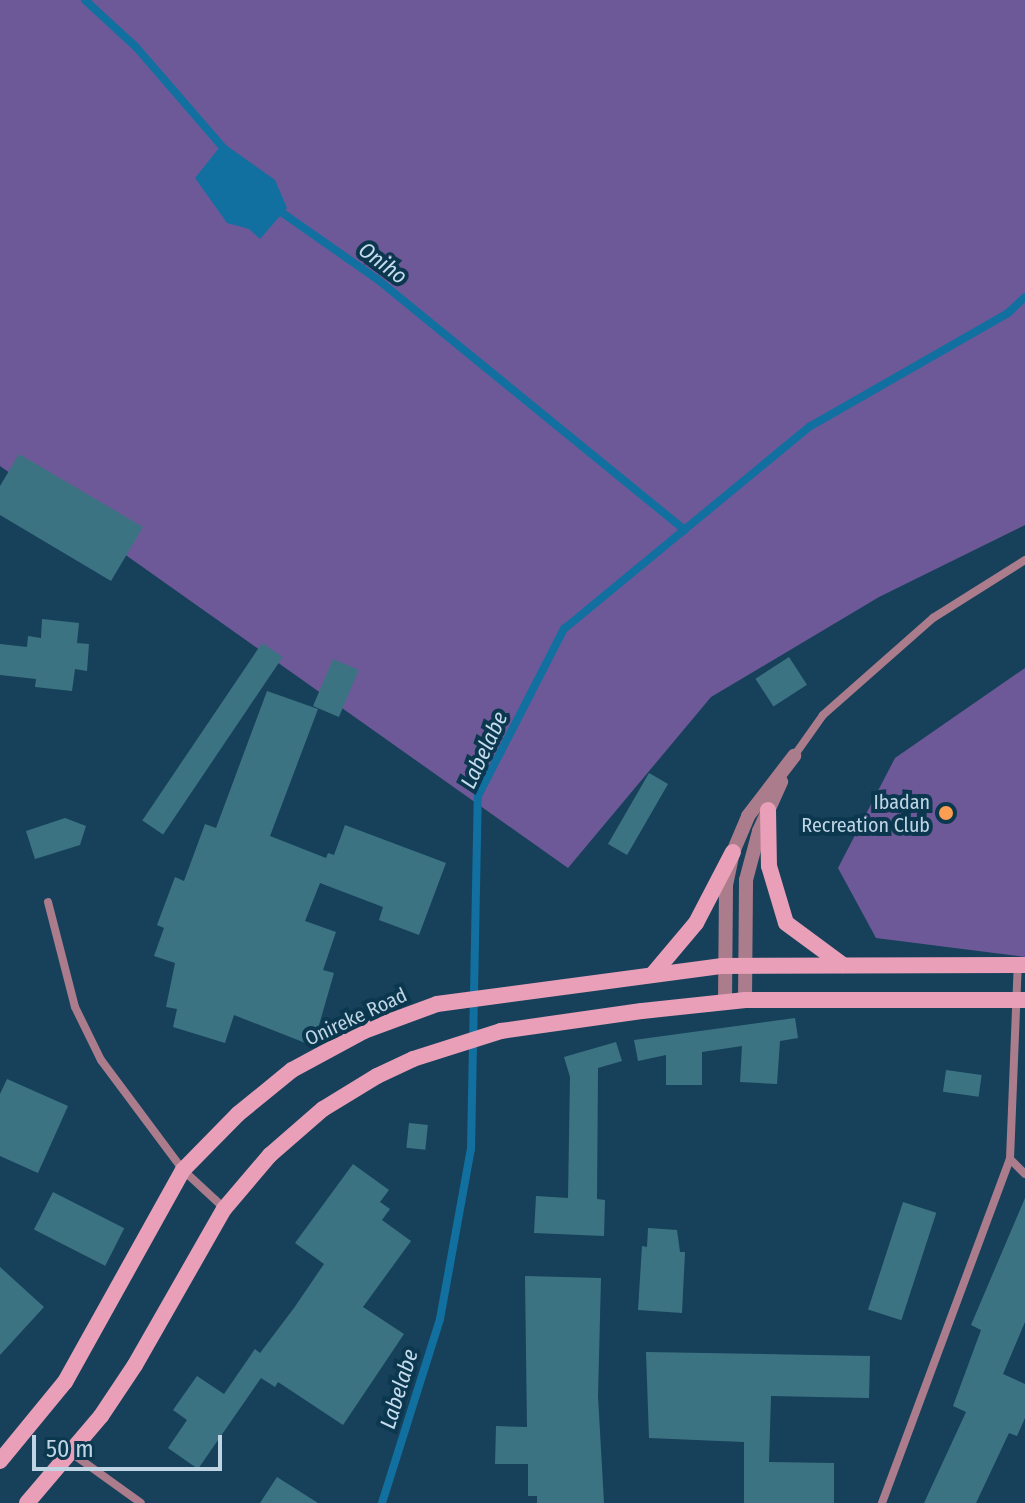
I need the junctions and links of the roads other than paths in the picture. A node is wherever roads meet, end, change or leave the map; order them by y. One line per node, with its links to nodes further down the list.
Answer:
1 (1025, 560): 2 (street)
2 (794, 756): 3 (street); 4 (street)
3 (768, 810): 6 (street); 9 (main road)
4 (733, 852): 8 (street); 10 (main road)
5 (48, 902): 15 (street)
6 (742, 964): 8 (main road, Onireke Road); 9 (main road, Onireke Road); 12 (street)
7 (1022, 964): 9 (main road, Onireke Road); 11 (street)
8 (722, 966): 10 (main road, Onireke Road); 13 (street)
9 (845, 966)
10 (653, 974): 15 (main road, Onireke Road)
11 (1021, 998): 12 (main road); 14 (street)
12 (745, 1000): 13 (main road)
13 (725, 1002): 17 (main road)
14 (1010, 1159): 16 (street); 22 (street)
15 (183, 1170): 17 (street); 19 (main road, Onireke Road)
16 (1025, 1174)
17 (224, 1209): 18 (main road)
18 (69, 1451): 20 (main road); 21 (street)
19 (0, 1461)
20 (27, 1503)
21 (141, 1503)
22 (882, 1503)

